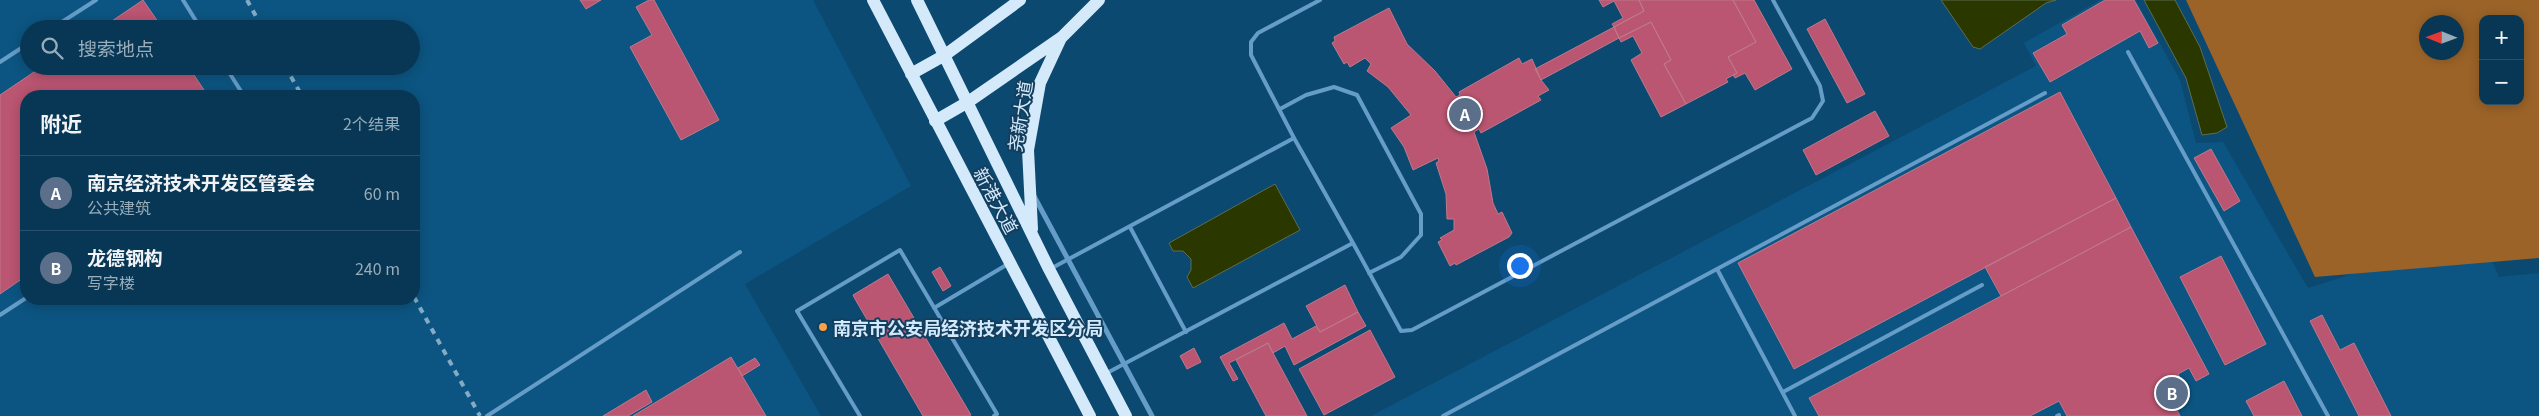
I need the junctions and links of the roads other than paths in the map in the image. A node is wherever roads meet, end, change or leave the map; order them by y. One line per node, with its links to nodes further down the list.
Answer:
1 (96, 0): 9 (lane)
2 (183, 0): 10 (lane)
3 (873, 0): 16 (main road, 新港大道)
4 (917, 0): 14 (main road, 新港大道)
5 (1020, 0): 14 (main road)
6 (1099, 0): 11 (main road, 尧新大道)
7 (1320, 0): 21 (lane)
8 (1773, 0): 33 (lane)
9 (65, 20)
10 (195, 20)
11 (1062, 37): 20 (main road, 尧新大道); 24 (main road, 尧新大道)
12 (20, 49): 15 (lane)
13 (2128, 52): 50 (lane)
14 (945, 55): 16 (main road); 20 (main road, 新港大道)
15 (0, 62)
16 (911, 74): 22 (main road, 新港大道)
17 (231, 75): 18 (lane)
18 (240, 90)
19 (2045, 93): 31 (lane)
20 (968, 102): 22 (main road, 尧新大道); 26 (main road, 新港大道)
21 (1280, 109): 23 (lane); 33 (lane)
22 (936, 121): 30 (main road, 新港大道)
23 (1294, 138): 25 (lane); 27 (lane)
24 (1030, 188): 26 (main road, 尧新大道); 29 (street)
25 (1130, 227): 29 (lane); 38 (lane)
26 (1033, 234): 32 (main road, 新港大道)
27 (1353, 243): 33 (lane); 38 (lane)
28 (740, 252): 42 (lane)
29 (1068, 259): 32 (lane); 39 (street)
30 (1010, 263): 36 (lane); 45 (main road, 新港大道)
31 (1717, 269): 41 (lane); 48 (lane)
32 (1049, 270): 40 (main road, 新港大道)
33 (1369, 274)
34 (1982, 285): 41 (lane)
35 (20, 302): 37 (lane)
36 (934, 308): 43 (lane); 44 (lane)
37 (0, 315)
38 (1186, 332): 39 (lane)
39 (1124, 364): 40 (lane); 47 (street)
40 (1103, 375): 46 (main road, 新港大道)
41 (1783, 392): 49 (lane)
42 (487, 416)
43 (860, 416)
44 (994, 416)
45 (1090, 416)
46 (1126, 416)
47 (1152, 416)
48 (1443, 416)
49 (1795, 416)
50 (2328, 416)

